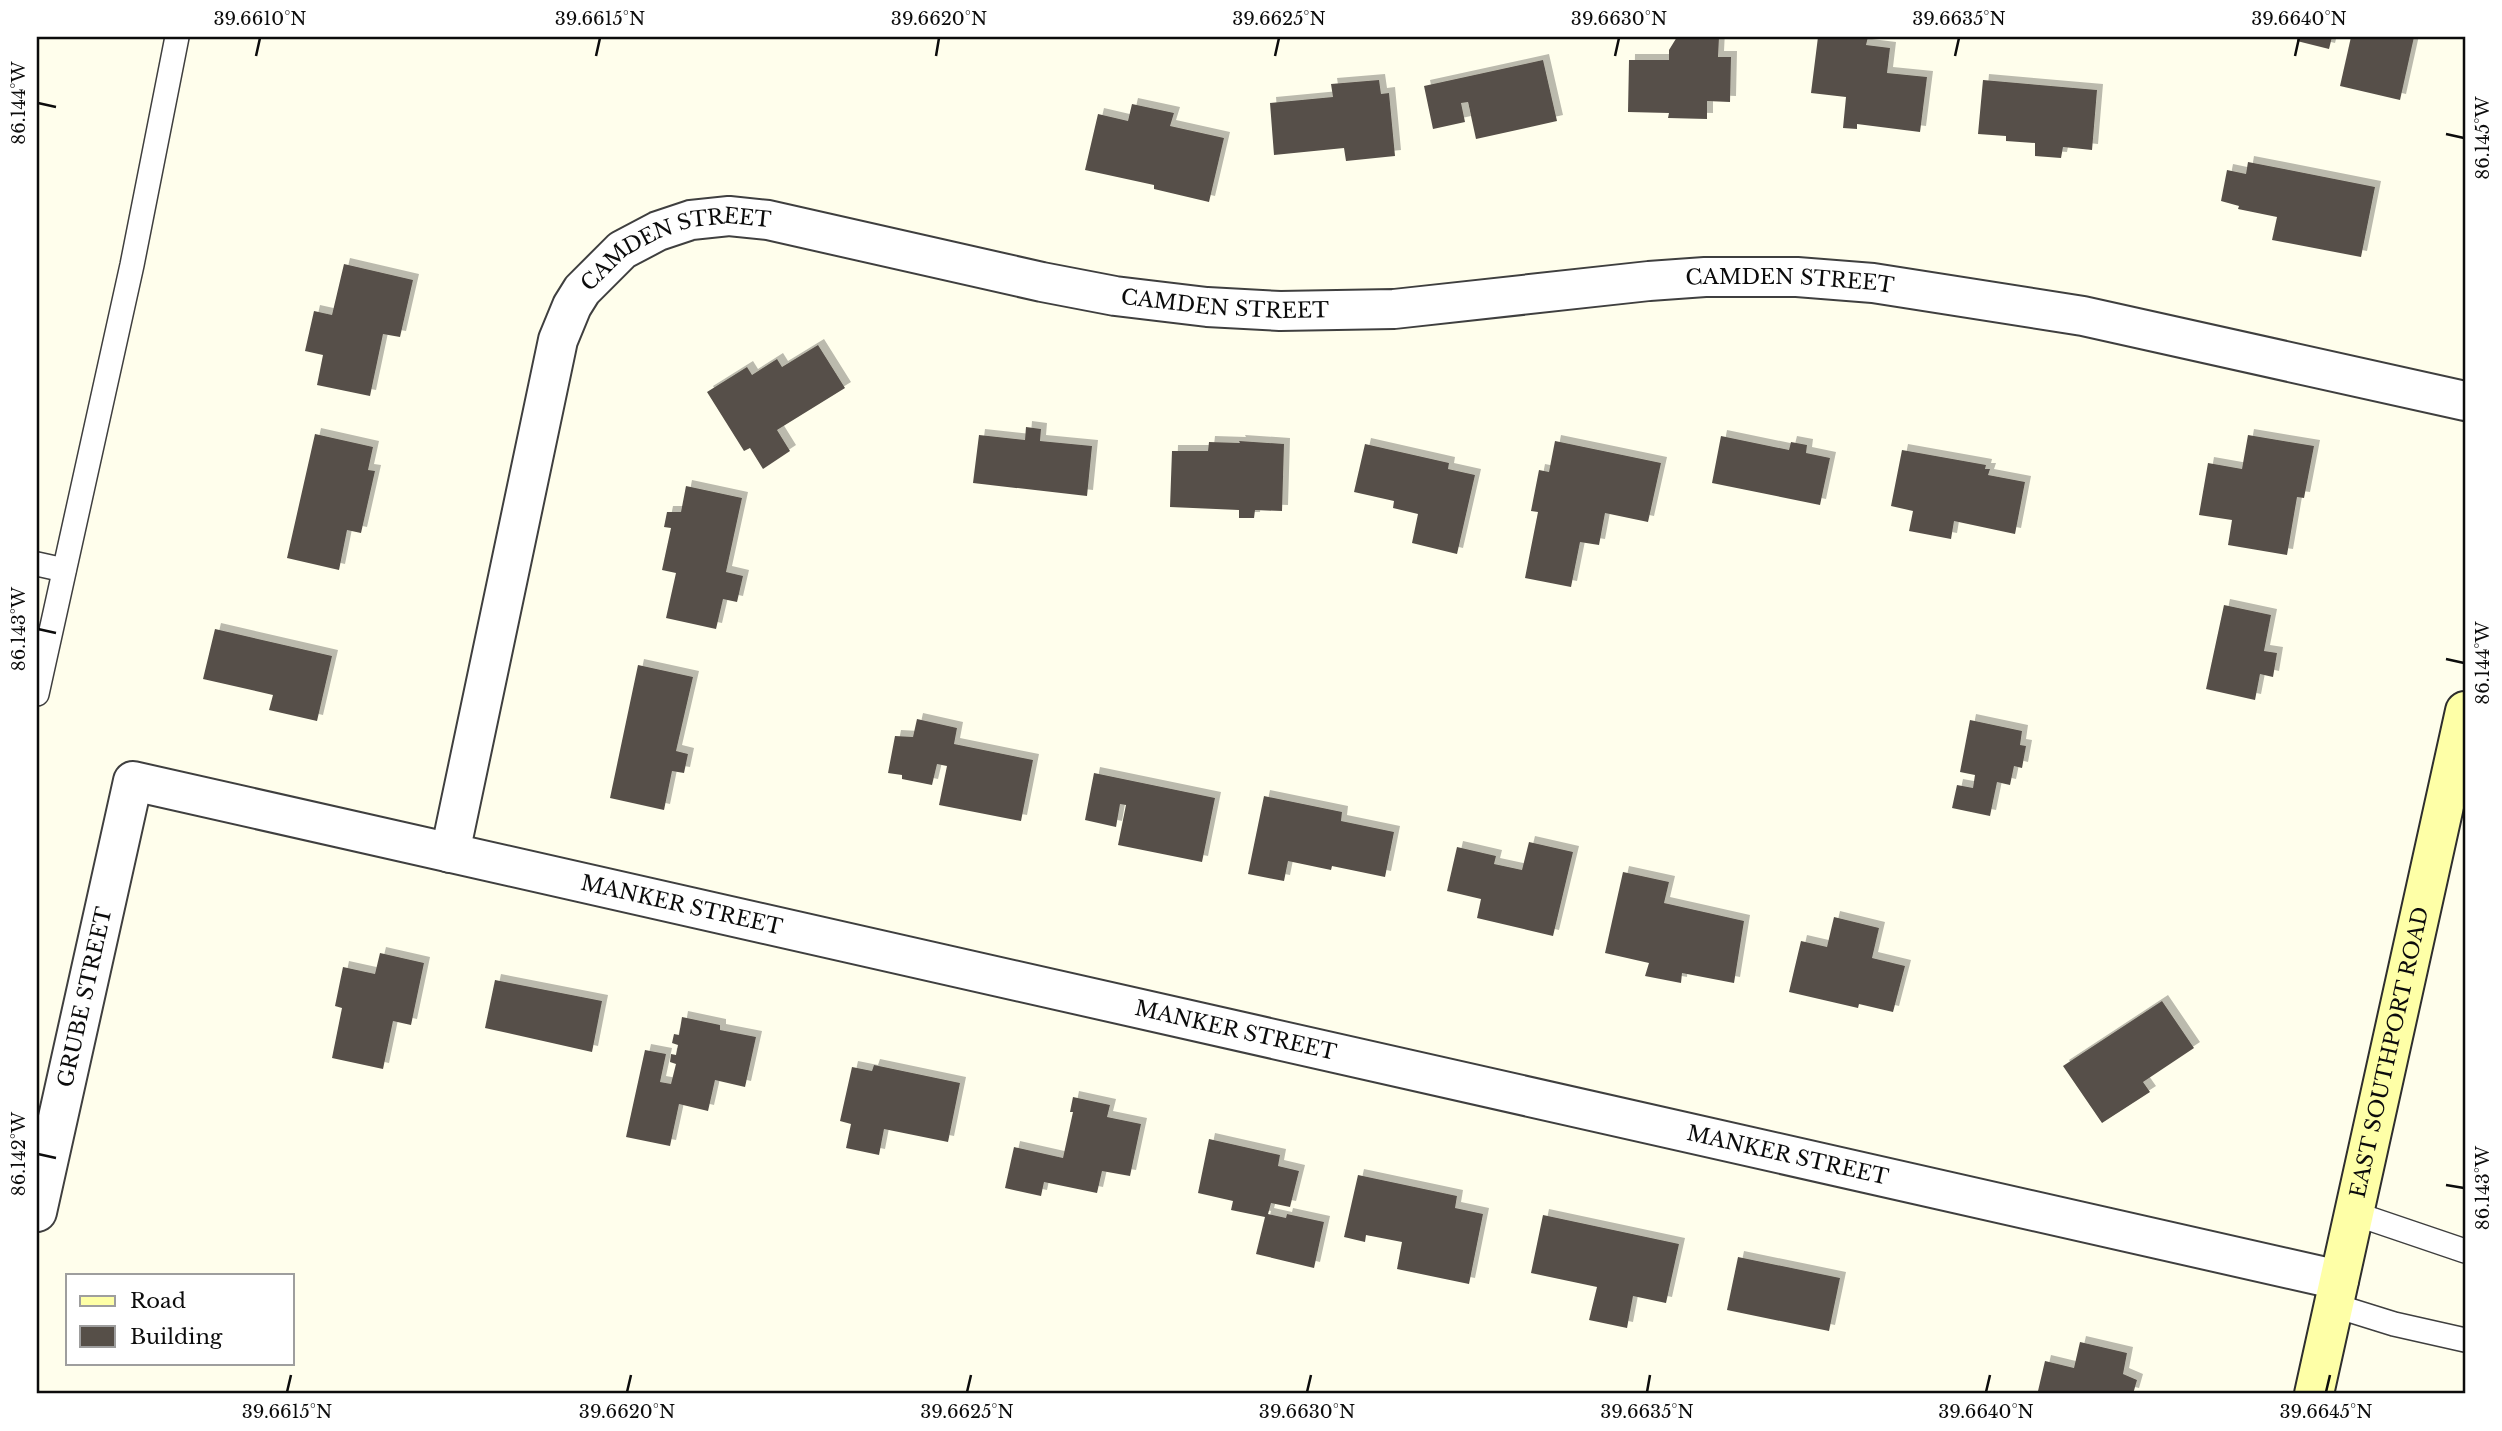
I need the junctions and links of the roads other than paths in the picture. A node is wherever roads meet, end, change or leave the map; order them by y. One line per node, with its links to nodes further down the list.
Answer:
1 (177, 37): 4 (lane)
2 (2465, 401): 8 (street, CAMDEN STREET)
3 (37, 564): 4 (lane)
4 (64, 570): 5 (lane)
5 (37, 694)
6 (2465, 711): 10 (main road, EAST SOUTHPORT ROAD)
7 (133, 781): 8 (street, MANKER STREET); 9 (street, GRUBE STREET)
8 (450, 853): 12 (street, MANKER STREET)
9 (37, 1212)
10 (2353, 1213): 11 (lane); 12 (main road, EAST SOUTHPORT ROAD)
11 (2465, 1251)
12 (2336, 1293): 13 (lane); 14 (main road, EAST SOUTHPORT ROAD)
13 (2465, 1340)
14 (2314, 1394)

